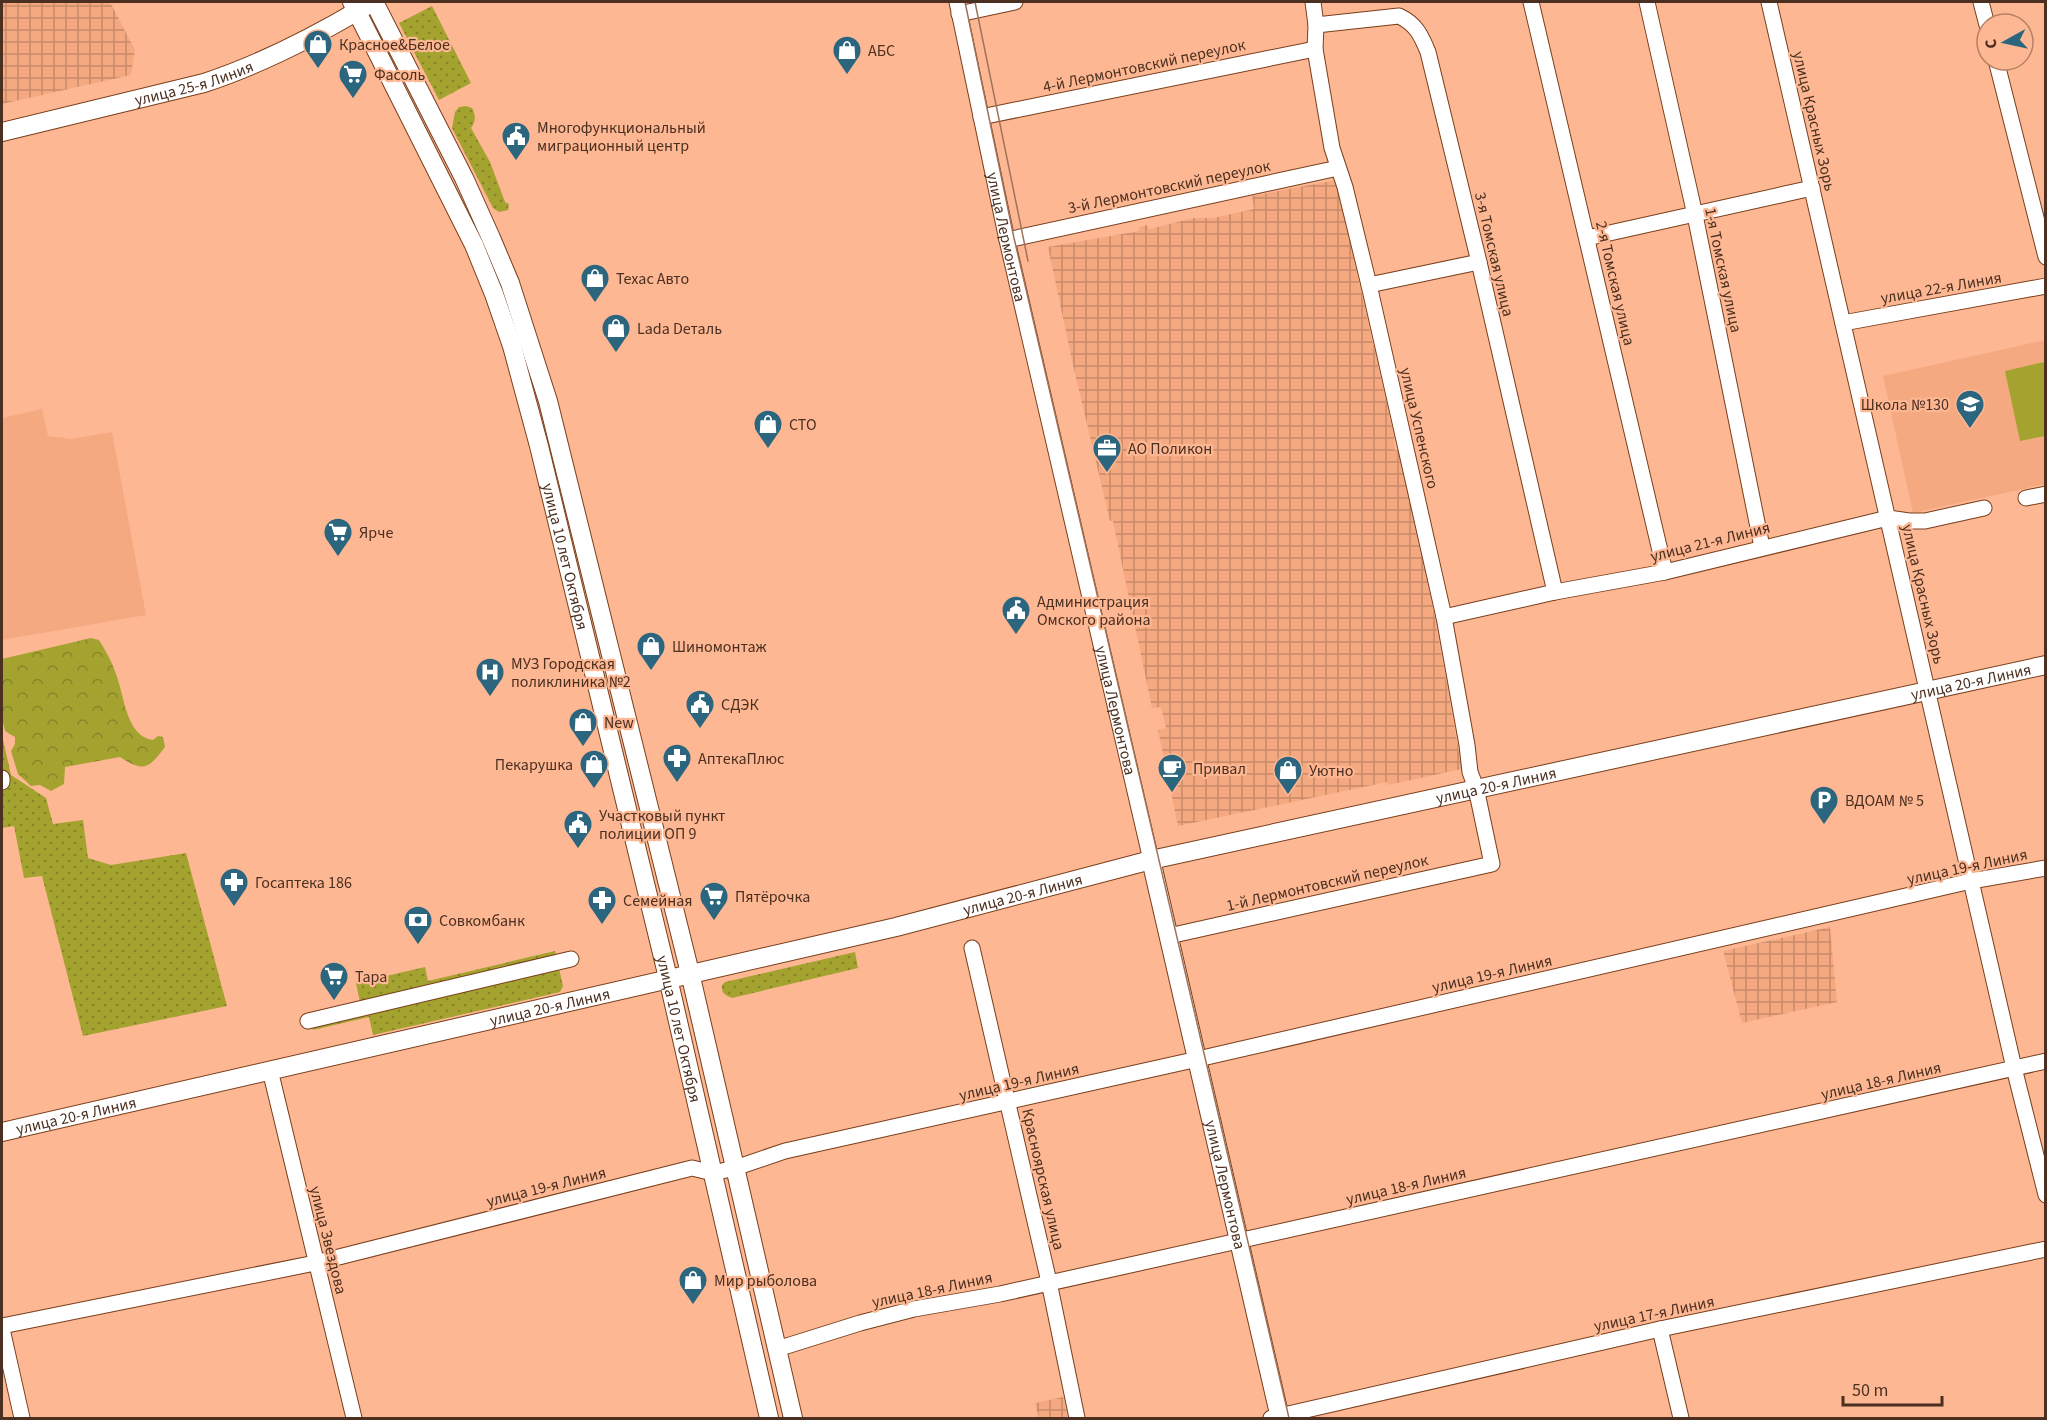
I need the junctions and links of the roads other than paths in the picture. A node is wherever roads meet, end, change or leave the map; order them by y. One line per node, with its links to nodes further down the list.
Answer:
1 (1014, 2): 7 (street)
2 (1313, 2): 8 (street, улица Успенского)
3 (1531, 2): 16 (street, 2-я Томская улица)
4 (1647, 2): 15 (street, 1-я Томская улица)
5 (1769, 2): 14 (street, улица Красных Зорь)
6 (364, 4): 12 (main road, улица 25-я Линия); 41 (main road, улица 10 лет Октября); 42 (main road, улица 10 лет Октября)
7 (958, 8): 11 (street, улица Лермонтова)
8 (1316, 25): 9 (street, улица Успенского); 19 (street, 3-я Томская улица)
9 (1315, 49): 11 (street, 4-й Лермонтовский переулок); 13 (street, улица Успенского)
10 (1999, 72): 18 (street)
11 (981, 117): 17 (street, улица Лермонтова)
12 (2, 132)
13 (1338, 168): 17 (street, 3-й Лермонтовский переулок); 20 (street, улица Успенского)
14 (1812, 188): 15 (street); 22 (street, улица Красных Зорь)
15 (1695, 214): 16 (street); 27 (street, 1-я Томская улица)
16 (1587, 238): 28 (street, 2-я Томская улица)
17 (1007, 240): 34 (street, улица Лермонтова)
18 (2046, 256)
19 (1479, 262): 20 (street); 29 (street, 3-я Томская улица)
20 (1369, 285): 30 (street, улица Успенского)
21 (2046, 286): 22 (street, улица 22-я Линия)
22 (1844, 323): 26 (street, улица Красных Зорь)
23 (2046, 494): 24 (street)
24 (2026, 498)
25 (1984, 508): 26 (street, улица 21-я Линия)
26 (1888, 518): 27 (street, улица 21-я Линия); 32 (street, улица Красных Зорь)
27 (1762, 547): 28 (street, улица 21-я Линия)
28 (1665, 572): 29 (street, улица 21-я Линия)
29 (1555, 592): 30 (street, улица 21-я Линия)
30 (1444, 617): 33 (street, улица Успенского)
31 (2046, 665): 32 (main road, улица 20-я Линия)
32 (1928, 690): 33 (main road, улица 20-я Линия); 37 (street, улица Красных Зорь)
33 (1476, 788): 34 (main road, улица 20-я Линия); 35 (street, улица Успенского)
34 (1151, 860): 38 (main road, улица Лермонтова); 41 (main road, улица 20-я Линия)
35 (1492, 864): 38 (street, 1-й Лермонтовский переулок)
36 (2046, 868): 37 (street, улица 19-я Линия)
37 (1971, 881): 44 (street, улица 19-я Линия); 46 (street, улица Красных Зорь)
38 (1169, 936): 44 (main road, улица Лермонтова)
39 (972, 948): 48 (street, Красноярская улица)
40 (571, 959): 43 (street)
41 (690, 973): 42 (main road, улица 20-я Линия); 50 (main road, улица 10 лет Октября)
42 (668, 978): 47 (main road, улица 20-я Линия); 51 (main road, улица 10 лет Октября)
43 (308, 1021)
44 (1198, 1059): 48 (street, улица 19-я Линия); 53 (main road, улица Лермонтова)
45 (2046, 1061): 46 (street, улица 18-я Линия)
46 (2014, 1068): 52 (street, улица Красных Зорь); 53 (street, улица 18-я Линия)
47 (270, 1070): 49 (main road, улица 20-я Линия); 55 (street, улица Звездова)
48 (1008, 1101): 50 (street, улица 19-я Линия); 56 (street, Красноярская улица)
49 (2, 1132)
50 (735, 1168): 51 (street, улица 19-я Линия); 59 (main road, улица 10 лет Октября)
51 (712, 1173): 55 (street, улица 19-я Линия); 63 (main road, улица 10 лет Октября)
52 (2046, 1195)
53 (1239, 1241): 56 (street, улица 18-я Линия); 60 (main road, улица Лермонтова)
54 (2046, 1249): 58 (street, улица 17-я Линия)
55 (315, 1263): 57 (street, улица 19-я Линия); 62 (street, улица Звездова)
56 (1049, 1282): 59 (street, улица 18-я Линия); 65 (street, Красноярская улица)
57 (2, 1328): 61 (street)
58 (1660, 1329): 60 (street, улица 17-я Линия); 66 (street)
59 (777, 1349): 64 (main road, улица 10 лет Октября)
60 (1277, 1418)
61 (22, 1419)
62 (354, 1419)
63 (769, 1419)
64 (793, 1419)
65 (1077, 1419)
66 (1681, 1419)

